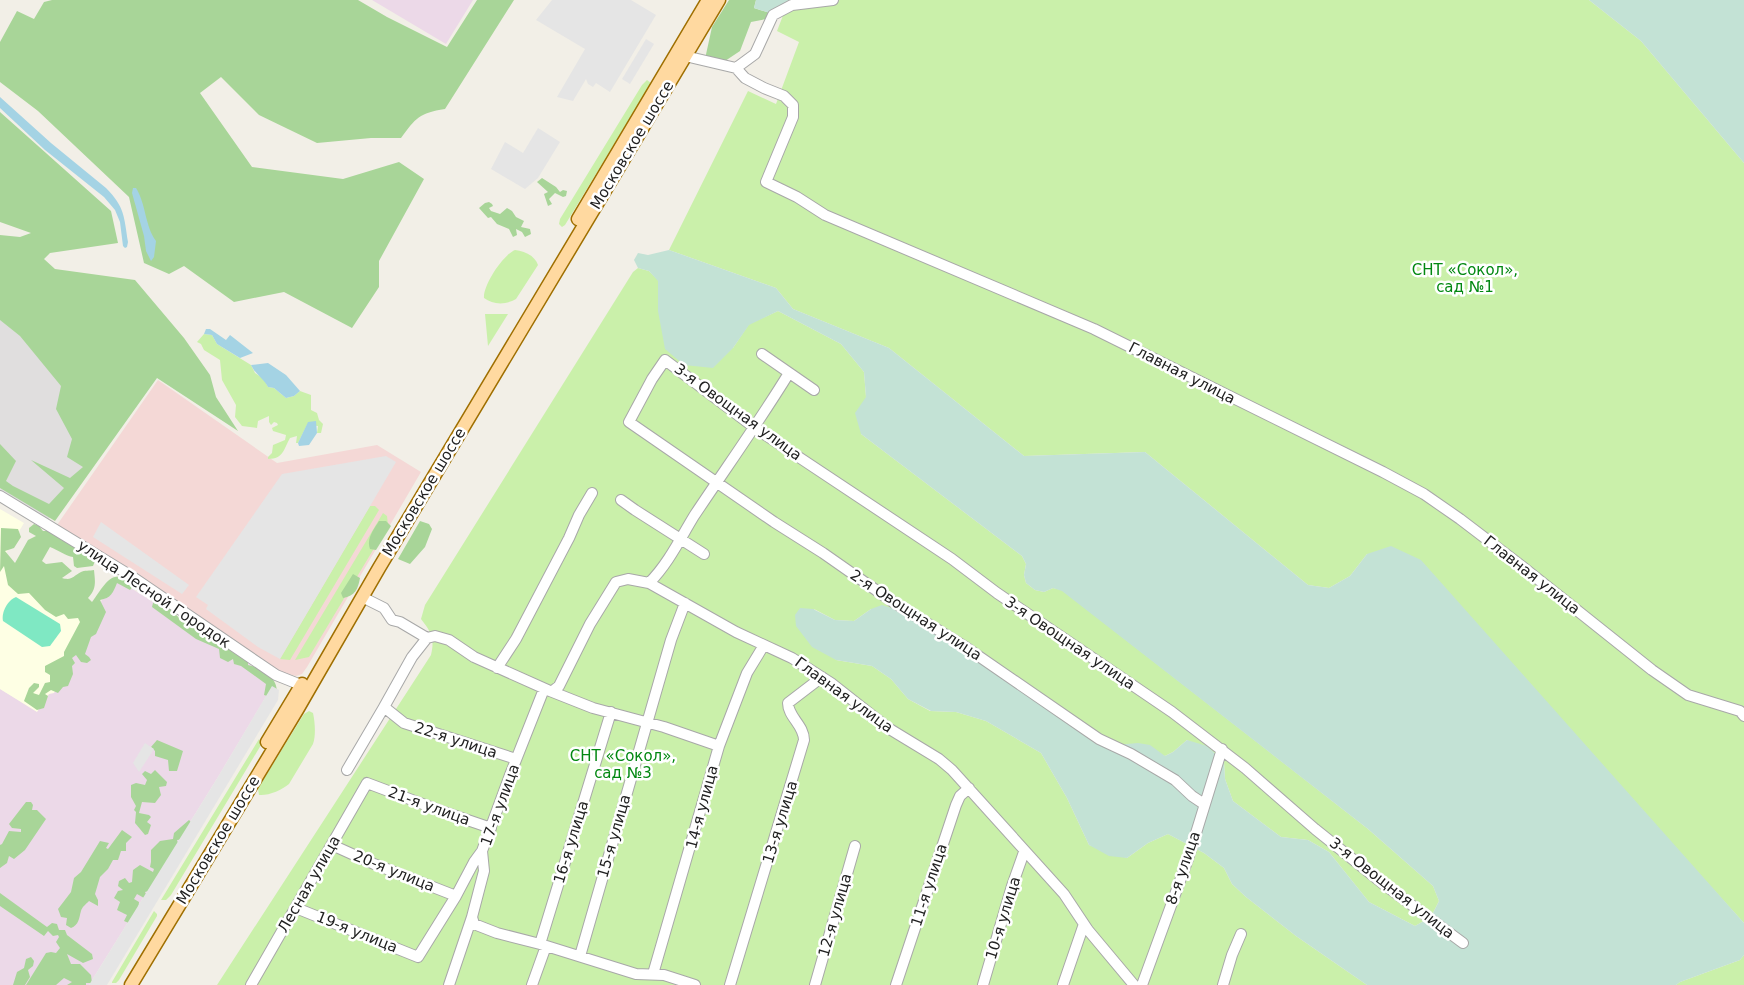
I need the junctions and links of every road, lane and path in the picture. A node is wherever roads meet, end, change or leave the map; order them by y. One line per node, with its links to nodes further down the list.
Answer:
1 (708, 0): 15 (main road, Московское шоссе)
2 (719, 0): 4 (main road, Московское шоссе)
3 (832, 0): 5 (street)
4 (685, 56): 5 (street, Главная улица); 15 (main road, Московское шоссе)
5 (736, 68): 29 (street, Главная улица)
6 (762, 354): 7 (street)
7 (789, 373): 8 (street); 10 (street)
8 (814, 390)
9 (629, 422): 10 (street, 3-я Овощная улица); 11 (street, 2-я Овощная улица)
10 (755, 428): 11 (street); 32 (street, 3-я Овощная улица)
11 (717, 483): 16 (street); 37 (street, 2-я Овощная улица)
12 (592, 494): 23 (street)
13 (0, 496): 25 (street, улица Лесной Городок)
14 (621, 500): 16 (street)
15 (411, 505): 19 (main road, Московское шоссе); 25 (main road, Московское шоссе)
16 (680, 539): 17 (street); 18 (street)
17 (704, 554)
18 (649, 583): 20 (street, Главная улица); 26 (street, Главная улица)
19 (362, 597): 21 (street); 25 (main road, Московское шоссе)
20 (685, 603): 22 (street, Главная улица); 30 (street, 15-я улица)
21 (427, 638): 23 (street); 27 (street)
22 (764, 645): 24 (street, Главная улица); 31 (street, 14-я улица)
23 (497, 668): 26 (street)
24 (822, 677): 36 (street, Главная улица); 59 (street, 13-я улица)
25 (306, 685): 53 (main road, Московское шоссе); 54 (main road, Московское шоссе)
26 (547, 690): 28 (street); 33 (street, 17-я улица)
27 (384, 707): 33 (street, 22-я улица); 34 (street)
28 (611, 712): 30 (street); 49 (street, 16-я улица)
29 (1744, 716)
30 (647, 722): 31 (street); 50 (street, 15-я улица)
31 (719, 746): 51 (street, 14-я улица)
32 (1222, 749): 37 (street, 8-я улица); 48 (street, 3-я Овощная улица)
33 (516, 759): 38 (street, 17-я улица)
34 (347, 770)
35 (368, 783): 38 (street, 21-я улица); 39 (street, Лесная улица)
36 (969, 788): 42 (street, Главная улица); 61 (street, 11-я улица)
37 (1204, 804): 65 (street, 8-я улица)
38 (491, 828): 41 (street, 17-я улица)
39 (332, 844): 43 (street, 20-я улица); 44 (street, Лесная улица)
40 (855, 846): 60 (street, 12-я улица)
41 (482, 851): 43 (street); 45 (street, 17-я улица)
42 (1024, 852): 46 (street, Главная улица); 62 (street, 10-я улица)
43 (456, 896): 44 (street, 19-я улица)
44 (296, 908): 52 (street, Лесная улица)
45 (473, 921): 49 (street); 56 (street, 17-я улица)
46 (1084, 924): 63 (street); 64 (street, Главная улица)
47 (1241, 934): 66 (street)
48 (1462, 943)
49 (543, 945): 50 (street); 57 (street, 16-я улица)
50 (580, 956): 51 (street)
51 (653, 974): 58 (street)
52 (252, 983): 55 (street)
53 (122, 985)
54 (132, 985)
55 (264, 985)
56 (449, 985)
57 (532, 985)
58 (695, 985)
59 (730, 985)
60 (816, 985)
61 (896, 985)
62 (983, 985)
63 (1063, 985)
64 (1134, 985)
65 (1142, 985)
66 (1223, 985)

